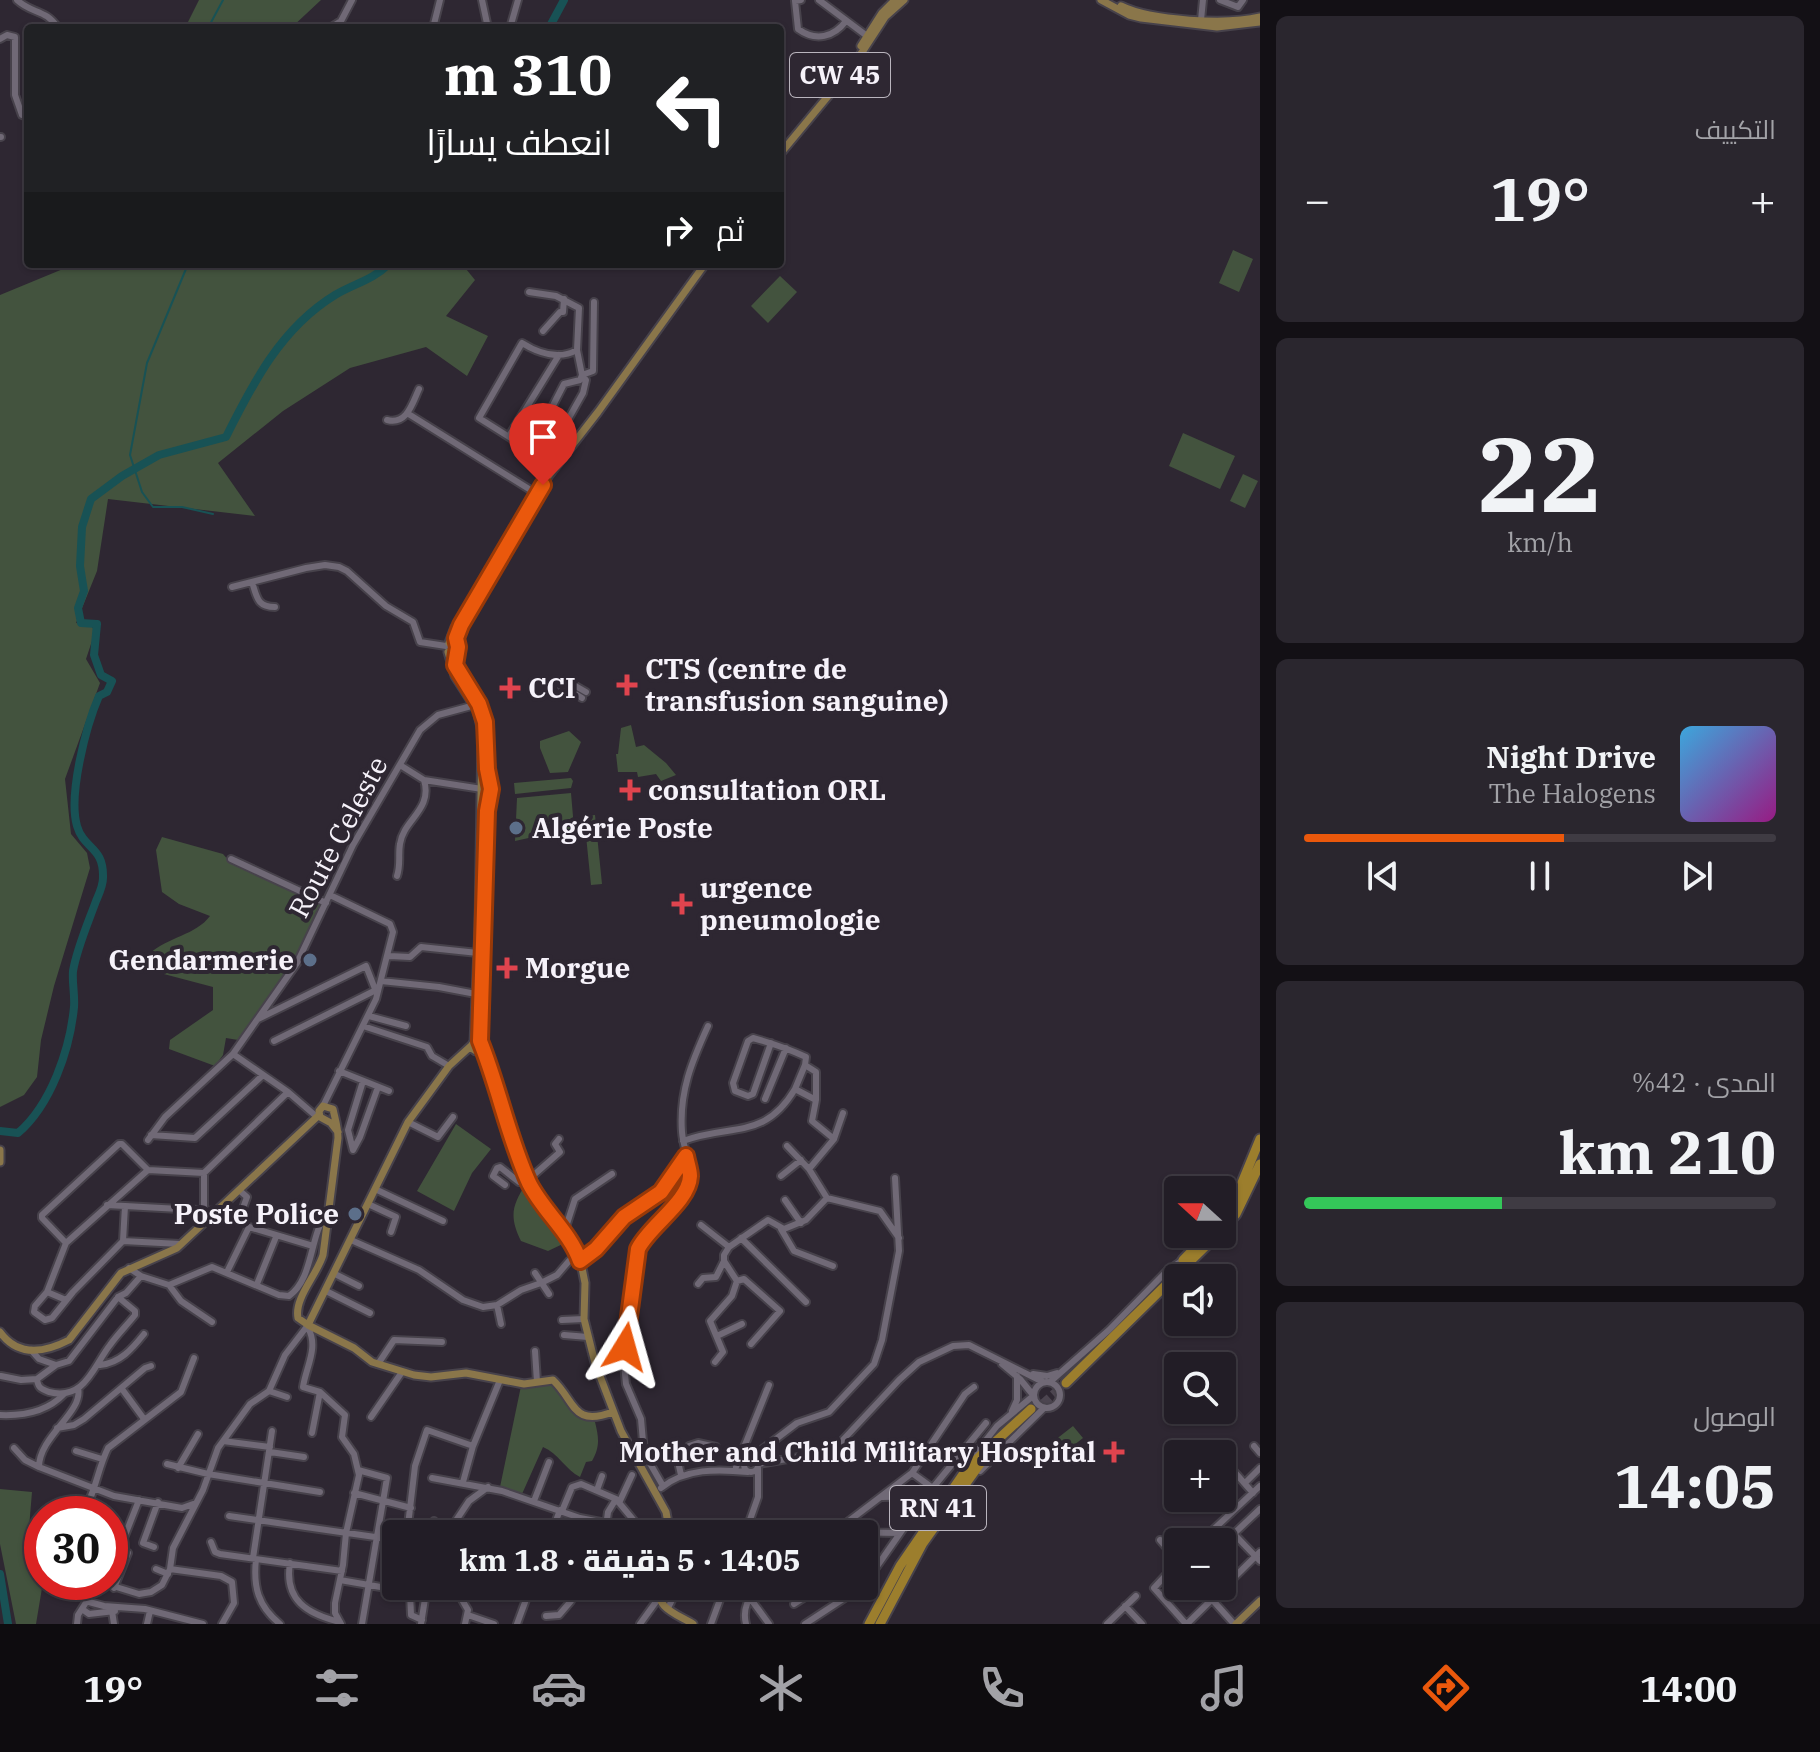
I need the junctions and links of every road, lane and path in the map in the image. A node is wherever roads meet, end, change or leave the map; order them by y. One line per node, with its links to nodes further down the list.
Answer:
1 (17, 0): 19 (street)
2 (352, 0): 20 (street)
3 (440, 0): 21 (street)
4 (482, 0): 22 (street)
5 (518, 0): 23 (street)
6 (801, 0): 17 (street)
7 (819, 0): 17 (street)
8 (895, 0): 24 (main road, CW 45)
9 (904, 0): 28 (main road)
10 (1101, 0): 15 (main road)
11 (1111, 0): 15 (main road)
12 (1203, 0): 18 (street)
13 (1220, 0): 14 (street)
14 (1243, 0)
15 (1130, 13): 18 (main road)
16 (1260, 19): 18 (main road)
17 (846, 21): 24 (street)
18 (1200, 22)
19 (55, 24)
20 (336, 24)
21 (434, 24)
22 (487, 24)
23 (511, 24)
24 (867, 36): 27 (main road, CW 45)
25 (0, 39): 26 (street)
26 (24, 116)
27 (784, 141)
28 (784, 149)
29 (699, 268): 43 (main road)
30 (699, 268): 44 (main road)
31 (529, 292): 32 (street)
32 (564, 299): 34 (street); 35 (street)
33 (594, 302): 37 (street)
34 (543, 331)
35 (577, 350): 36 (street); 37 (street)
36 (559, 355): 41 (street); 41 (street)
37 (582, 375): 42 (street); 42 (street)
38 (419, 389): 39 (street)
39 (407, 413): 40 (street); 44 (street)
40 (387, 420)
41 (509, 436): 42 (street)
42 (530, 449): 43 (street)
43 (552, 464): 44 (main road)
44 (536, 493): 48 (main road)
45 (252, 582): 46 (street); 47 (street); 48 (street)
46 (232, 587)
47 (275, 607)
48 (451, 647): 49 (main road); 52 (main road)
49 (475, 705): 50 (street, Route Celeste); 52 (main road)
50 (400, 765): 51 (street); 55 (street, Route Celeste)
51 (424, 780): 52 (street); 54 (street)
52 (486, 790): 57 (main road); 68 (main road)
53 (231, 859): 56 (street)
54 (397, 876)
55 (330, 895): 56 (street, Route Celeste); 58 (street)
56 (326, 903): 62 (street, Route Celeste)
57 (478, 953): 58 (street); 60 (main road)
58 (389, 956): 59 (street)
59 (378, 986): 60 (street); 61 (street); 62 (street); 66 (street)
60 (476, 994): 68 (main road)
61 (369, 1016): 63 (street); 64 (street)
62 (255, 1020): 70 (street, Route Celeste)
63 (363, 1026): 72 (street); 73 (street)
64 (406, 1026)
65 (708, 1026): 89 (street)
66 (274, 1041)
67 (771, 1043): 67 (street); 69 (street)
68 (477, 1046): 72 (main road); 102 (main road)
69 (786, 1048): 71 (street); 80 (street)
70 (233, 1054): 74 (street); 74 (street, Route Celeste)
71 (805, 1065): 77 (street); 81 (street)
72 (449, 1066): 85 (main road)
73 (339, 1071): 75 (street); 82 (street)
74 (263, 1075): 79 (street)
75 (363, 1081): 76 (street); 76 (street)
76 (378, 1087): 78 (street)
77 (795, 1089): 81 (street); 89 (street)
78 (389, 1091)
79 (288, 1092): 82 (street); 98 (street)
80 (765, 1099)
81 (816, 1100): 87 (street)
82 (325, 1113): 105 (main road); 115 (main road)
83 (843, 1113): 87 (street)
84 (453, 1117): 85 (street)
85 (408, 1122): 104 (main road)
86 (559, 1139): 102 (street)
87 (834, 1139): 96 (street)
88 (1260, 1139): 106 (highway)
89 (683, 1141): 92 (street)
90 (787, 1146): 93 (street)
91 (0, 1150): 94 (main road)
92 (686, 1156): 134 (street); 239 (street)
93 (801, 1160): 96 (street); 100 (street)
94 (0, 1162)
95 (1260, 1164): 116 (highway)
96 (809, 1169): 107 (street)
97 (148, 1170): 98 (street); 110 (street); 128 (street)
98 (204, 1173): 113 (street)
99 (612, 1174): 122 (street)
100 (781, 1176)
101 (895, 1178): 125 (street)
102 (528, 1180): 103 (street); 122 (main road)
103 (505, 1185)
104 (375, 1189): 109 (main road); 117 (street)
105 (239, 1190): 112 (street); 114 (main road)
106 (1236, 1195)
107 (827, 1198): 118 (street); 125 (street)
108 (785, 1200): 118 (street)
109 (368, 1204): 121 (street); 126 (main road)
110 (107, 1205): 111 (street); 128 (street)
111 (125, 1206): 113 (street); 127 (street)
112 (243, 1208)
113 (204, 1211): 114 (street)
114 (216, 1211): 129 (main road)
115 (327, 1213): 130 (street); 163 (main road)
116 (1236, 1214)
117 (443, 1221)
118 (801, 1223): 120 (street)
119 (701, 1225): 131 (street)
120 (779, 1227): 124 (street); 137 (street)
121 (391, 1232)
122 (564, 1233): 134 (main road)
123 (276, 1237): 130 (street); 139 (street); 145 (street)
124 (741, 1238): 131 (street); 155 (street)
125 (899, 1238): 219 (street)
126 (351, 1240): 141 (main road); 156 (street)
127 (123, 1241): 129 (street); 154 (street)
128 (66, 1243): 150 (street)
129 (180, 1244): 138 (main road)
130 (313, 1246): 145 (street)
131 (729, 1247): 135 (street)
132 (1197, 1248): 136 (highway)
133 (1202, 1248): 136 (highway)
134 (580, 1260): 144 (street); 158 (main road)
135 (724, 1261): 143 (street); 146 (street)
136 (1186, 1262): 183 (highway)
137 (833, 1266)
138 (129, 1268): 142 (street); 171 (main road)
139 (227, 1272): 145 (street); 147 (street)
140 (535, 1273): 144 (street)
141 (335, 1274): 148 (street); 149 (main road)
142 (141, 1276): 147 (street); 153 (street)
143 (737, 1281): 167 (street); 170 (street)
144 (541, 1283): 152 (street); 156 (street)
145 (257, 1284)
146 (698, 1284)
147 (169, 1285): 160 (street)
148 (359, 1286)
149 (326, 1291): 157 (street); 163 (main road)
150 (47, 1292): 154 (street); 154 (street)
151 (1164, 1292): 183 (street)
152 (549, 1294)
153 (118, 1297): 176 (street); 177 (street)
154 (66, 1300)
155 (806, 1302)
156 (497, 1305): 161 (street)
157 (370, 1313)
158 (584, 1319): 159 (street); 168 (main road)
159 (562, 1320)
160 (212, 1322)
161 (501, 1324)
162 (742, 1324): 167 (street)
163 (308, 1327): 175 (main road); 191 (street); 192 (street)
164 (0, 1332): 171 (main road)
165 (144, 1334): 177 (street)
166 (564, 1335): 168 (street)
167 (717, 1336): 174 (street)
168 (588, 1337): 199 (main road)
169 (442, 1342): 175 (street)
170 (751, 1344)
171 (31, 1350): 176 (street)
172 (535, 1351): 185 (street)
173 (194, 1358): 203 (street)
174 (715, 1362)
175 (378, 1364): 179 (main road)
176 (56, 1365): 182 (street)
177 (100, 1365): 189 (street)
178 (151, 1366): 190 (street)
179 (402, 1372): 184 (main road); 202 (street)
180 (1020, 1373): 183 (street); 186 (street); 195 (street); 201 (street); 226 (street)
181 (1, 1376): 182 (street)
182 (37, 1379): 194 (street)
183 (1062, 1379): 186 (street); 193 (street)
184 (500, 1380): 185 (main road); 210 (street)
185 (537, 1382): 199 (main road)
186 (1046, 1382): 193 (street); 195 (street)
187 (769, 1385): 225 (street)
188 (974, 1387): 228 (street)
189 (78, 1388): 194 (street); 205 (street)
190 (122, 1389): 203 (street); 205 (street)
191 (269, 1391): 196 (street); 209 (street)
192 (320, 1392): 207 (street); 227 (street)
193 (1060, 1392): 197 (street)
194 (64, 1394): 200 (street)
195 (1033, 1396): 197 (street); 198 (street)
196 (287, 1397)
197 (1044, 1408): 198 (street)
198 (1032, 1410): 201 (street); 235 (highway, RN 41)
199 (613, 1412): 247 (main road)
200 (0, 1415)
201 (1009, 1416): 235 (street)
202 (371, 1417)
203 (144, 1419): 218 (street)
204 (986, 1423): 242 (street)
205 (57, 1428): 222 (street)
206 (272, 1431): 214 (street)
207 (312, 1433)
208 (198, 1434): 223 (street)
209 (223, 1441): 214 (street); 230 (street)
210 (473, 1446): 236 (street); 258 (street)
211 (1254, 1446): 216 (street)
212 (716, 1447): 232 (street)
213 (14, 1448): 222 (street)
214 (270, 1450): 217 (street); 238 (street)
215 (76, 1451): 218 (street)
216 (1260, 1453)
217 (304, 1457)
218 (102, 1459): 244 (street)
219 (748, 1460): 225 (street); 226 (street); 226 (street)
220 (549, 1462): 254 (street)
221 (167, 1464): 223 (street)
222 (39, 1467): 244 (street)
223 (178, 1468): 230 (street)
224 (1260, 1468): 237 (street)
225 (732, 1469): 226 (street); 232 (street)
226 (755, 1469): 269 (street)
227 (358, 1470): 246 (street); 253 (street)
228 (912, 1473): 242 (street); 251 (street)
229 (1236, 1473): 237 (street)
230 (208, 1474): 238 (street); 257 (street)
231 (632, 1475): 255 (street)
232 (681, 1475): 239 (street)
233 (602, 1476): 243 (street)
234 (432, 1478): 236 (street)
235 (963, 1480): 295 (highway, RN 41); 329 (highway, RN 41)
236 (463, 1482): 241 (street)
237 (1245, 1483): 248 (street)
238 (265, 1484): 245 (street); 271 (street)
239 (663, 1486): 247 (street)
240 (1260, 1486): 248 (street)
241 (488, 1487): 254 (street); 263 (street)
242 (934, 1489): 250 (street)
243 (597, 1490): 255 (street); 260 (street)
244 (95, 1491): 249 (street); 252 (street)
245 (320, 1492)
246 (354, 1493): 253 (street); 275 (street)
247 (655, 1493): 268 (main road)
248 (1253, 1493): 273 (street)
249 (92, 1496)
250 (926, 1496): 251 (street); 277 (street)
251 (882, 1497): 270 (street)
252 (139, 1500): 256 (street); 272 (street)
253 (382, 1501): 258 (street); 279 (street)
254 (534, 1501): 260 (street)
255 (618, 1501): 266 (street); 267 (street)
256 (158, 1502): 257 (street); 284 (street)
257 (196, 1503): 291 (street)
258 (411, 1508): 262 (street)
259 (1260, 1509): 274 (street)
260 (561, 1510): 264 (street); 265 (street)
261 (229, 1516): 271 (street)
262 (409, 1520)
263 (457, 1520)
264 (557, 1520)
265 (593, 1520)
266 (603, 1520)
267 (634, 1520)
268 (667, 1520)
269 (750, 1520)
270 (853, 1520)
271 (259, 1521): 275 (street); 286 (street)
272 (128, 1528)
273 (1215, 1528)
274 (1236, 1532)
275 (346, 1533): 279 (street); 290 (street)
276 (878, 1533): 277 (street)
277 (900, 1533): 288 (street)
278 (1236, 1536): 285 (street)
279 (375, 1537): 280 (street); 296 (street)
280 (382, 1538)
281 (1160, 1540): 283 (street)
282 (211, 1542): 286 (street)
283 (1164, 1545)
284 (154, 1547)
285 (1259, 1557): 293 (street)
286 (255, 1559): 287 (street); 335 (street)
287 (290, 1563): 290 (street); 328 (street)
288 (878, 1564)
289 (156, 1569): 291 (street)
290 (342, 1571): 294 (street)
291 (169, 1572): 298 (street); 334 (street)
292 (1164, 1577): 300 (street)
293 (1236, 1578)
294 (340, 1580): 296 (street); 328 (street)
295 (902, 1582): 329 (highway, RN 41); 346 (highway)
296 (367, 1585): 297 (street); 336 (street)
297 (382, 1586)
298 (128, 1591)
299 (1136, 1596): 319 (street)
300 (1164, 1599)
301 (410, 1600): 326 (street)
302 (426, 1600): 326 (street)
303 (462, 1600): 325 (street)
304 (526, 1600): 339 (street)
305 (570, 1600): 323 (street)
306 (657, 1600): 340 (street)
307 (659, 1600): 320 (main road)
308 (672, 1600): 320 (street)
309 (719, 1600): 342 (street)
310 (749, 1600): 343 (street)
311 (751, 1600): 344 (street)
312 (800, 1600): 318 (street)
313 (841, 1600): 345 (street)
314 (1165, 1600): 349 (street)
315 (1211, 1600): 349 (street); 350 (street)
316 (1260, 1601): 350 (main road)
317 (89, 1602): 321 (street); 322 (street)
318 (794, 1604)
319 (1125, 1606): 347 (street); 348 (street)
320 (668, 1608): 341 (main road)
321 (82, 1609): 330 (street); 331 (street)
322 (150, 1611): 324 (street); 332 (street)
323 (546, 1616)
324 (167, 1620): 327 (street)
325 (467, 1620): 337 (street); 338 (street)
326 (421, 1622)
327 (194, 1623): 333 (street)
328 (340, 1623)
329 (872, 1623)
330 (77, 1624)
331 (114, 1624)
332 (147, 1624)
333 (203, 1624)
334 (222, 1624)
335 (280, 1624)
336 (362, 1624)
337 (477, 1624)
338 (494, 1624)
339 (517, 1624)
340 (640, 1624)
341 (693, 1624)
342 (709, 1624)
343 (746, 1624)
344 (769, 1624)
345 (805, 1624)
346 (887, 1624)
347 (1107, 1624)
348 (1142, 1624)
349 (1186, 1624)
350 (1235, 1624)

